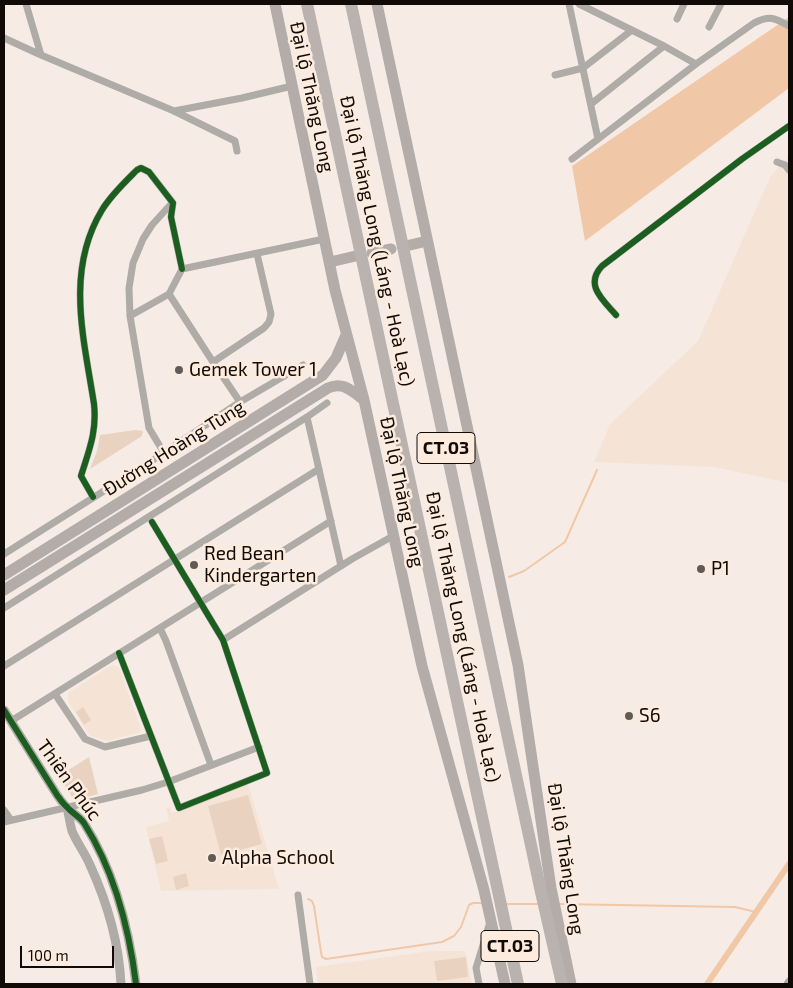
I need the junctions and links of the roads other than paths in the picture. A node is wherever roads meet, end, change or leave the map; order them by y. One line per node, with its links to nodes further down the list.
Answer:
1 (26, 4): 16 (street)
2 (275, 4): 20 (main road, Đại lộ Thăng Long)
3 (307, 4): 87 (highway, Đại lộ Thăng Long (Láng - Hoà Lạc) / CT.03)
4 (351, 4): 76 (highway, Đại lộ Thăng Long (Láng - Hoà Lạc) / CT.03)
5 (378, 4): 31 (main road, Đại lộ Thăng Long)
6 (569, 4): 18 (street)
7 (579, 4): 13 (street)
8 (684, 4): 10 (street)
9 (721, 4): 12 (street)
10 (677, 19)
11 (789, 26): 17 (street)
12 (709, 27)
13 (632, 30): 15 (street); 18 (street)
14 (4, 38): 16 (street)
15 (664, 46): 17 (street); 21 (street)
16 (41, 55): 22 (street)
17 (696, 64): 24 (street)
18 (583, 68): 19 (street); 21 (street)
19 (555, 75)
20 (292, 86): 22 (street); 30 (main road, Đại lộ Thăng Long)
21 (591, 104): 24 (street)
22 (174, 111): 25 (street)
23 (789, 126): 40 (street)
24 (598, 139): 26 (street)
25 (237, 151)
26 (572, 159)
27 (777, 162): 28 (street)
28 (788, 167)
29 (173, 203): 38 (street); 41 (street); 51 (street)
30 (324, 239): 35 (street); 37 (main road, Đại lộ Thăng Long)
31 (427, 241): 32 (main road); 76 (main road, Đại lộ Thăng Long)
32 (406, 246)
33 (391, 249): 34 (main road)
34 (372, 253)
35 (257, 254): 38 (street); 43 (street)
36 (360, 256): 37 (main road)
37 (330, 262): 42 (main road, Đại lộ Thăng Long)
38 (182, 270): 39 (street)
39 (169, 294): 41 (street); 43 (street)
40 (616, 315)
41 (130, 316): 49 (street)
42 (346, 334): 45 (main road, Đại lộ Thăng Long); 58 (main road, Đường Hoàng Tùng)
43 (213, 362): 46 (street)
44 (303, 365): 46 (street)
45 (364, 400): 54 (main road, Đại lộ Thăng Long); 59 (main road, Đường Hoàng Tùng)
46 (240, 402): 49 (street)
47 (327, 403): 48 (street)
48 (307, 417): 50 (street); 61 (street)
49 (164, 453): 51 (street)
50 (319, 469): 52 (street); 56 (street)
51 (93, 497): 55 (street)
52 (331, 521): 57 (street); 60 (street)
53 (152, 522): 56 (street)
54 (393, 536): 57 (street); 78 (main road, Đại lộ Thăng Long)
55 (4, 554)
56 (174, 559): 60 (street); 65 (street)
57 (341, 566): 63 (street)
58 (4, 575)
59 (4, 590)
60 (200, 602): 62 (street); 63 (street)
61 (4, 608)
62 (160, 628): 64 (street); 71 (street)
63 (224, 640): 70 (street)
64 (119, 653): 66 (street); 69 (street)
65 (4, 666)
66 (55, 694): 68 (street); 69 (street)
67 (4, 710): 68 (street, Thiên Phúc)
68 (11, 721): 73 (street, Thiên Phúc)
69 (151, 736): 72 (street)
70 (258, 747): 71 (street); 72 (street)
71 (211, 765): 72 (street)
72 (168, 782): 73 (street)
73 (67, 808): 75 (street); 82 (street, Thiên Phúc); 83 (street, Thiên Phúc)
74 (4, 810): 75 (street)
75 (7, 821)
76 (546, 890): 88 (highway, Đại lộ Thăng Long (Láng - Hoà Lạc) / CT.03); 89 (main road, Đại lộ Thăng Long)
77 (298, 895): 84 (street)
78 (490, 917): 79 (main road, Đại lộ Thăng Long); 80 (street)
79 (499, 954): 80 (street); 86 (main road, Đại lộ Thăng Long)
80 (478, 961): 85 (street)
81 (789, 981): 90 (street)
82 (121, 984)
83 (136, 984)
84 (310, 984)
85 (479, 984)
86 (505, 984)
87 (518, 984)
88 (562, 984)
89 (571, 984)
90 (787, 984)

